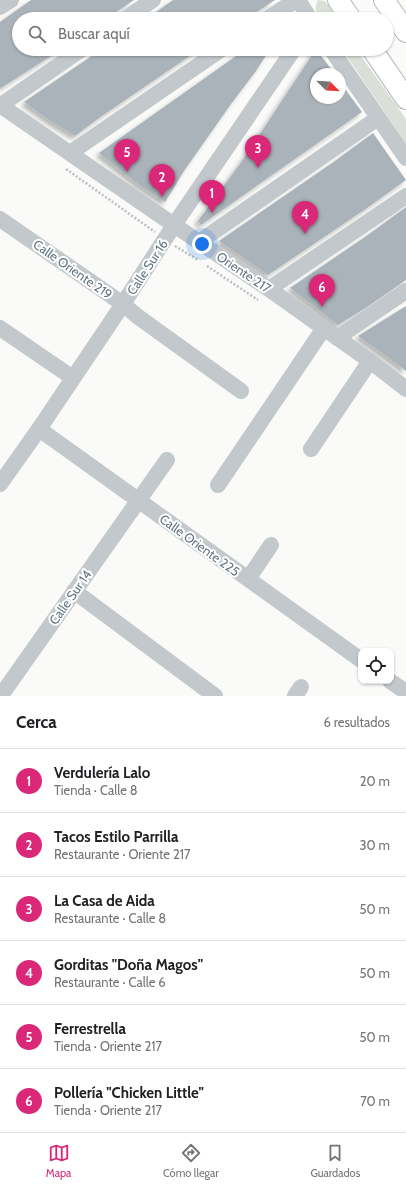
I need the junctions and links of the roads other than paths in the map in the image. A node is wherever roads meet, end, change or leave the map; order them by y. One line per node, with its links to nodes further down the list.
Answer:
1 (11, 0): 6 (street)
2 (153, 0): 7 (street)
3 (297, 0): 8 (street); 9 (street)
4 (338, 0): 10 (main road)
5 (384, 0): 11 (main road)
6 (0, 7)
7 (136, 12)
8 (278, 12)
9 (305, 12)
10 (346, 12)
11 (392, 12)
12 (394, 15): 13 (main road)
13 (406, 32)
14 (72, 56): 20 (street)
15 (212, 56): 22 (street)
16 (289, 56): 26 (street, Calle Sur 16)
17 (336, 56): 21 (street)
18 (377, 56): 19 (main road)
19 (406, 99)
20 (0, 105): 22 (street, Oriente 217)
21 (378, 118): 23 (street); 27 (street)
22 (70, 153): 26 (street, Oriente 217)
23 (406, 158)
24 (406, 196): 28 (street)
25 (0, 219): 30 (street, Calle Oriente 219)
26 (174, 226): 27 (street, Oriente 217); 30 (street, Calle Sur 16)
27 (199, 242): 28 (street, Oriente 217)
28 (269, 289): 32 (street, Oriente 217)
29 (406, 291): 33 (street)
30 (123, 304): 35 (street, Calle Sur 16); 37 (street, Calle Oriente 219)
31 (0, 328): 35 (street)
32 (324, 328): 33 (street, Oriente 217); 42 (street)
33 (337, 338): 34 (street, Oriente 217)
34 (370, 361): 36 (street, Oriente 217); 39 (street)
35 (73, 378): 38 (street, Calle Sur 16)
36 (406, 389)
37 (241, 391)
38 (39, 429): 41 (street, Calle Sur 16); 43 (street, Calle Oriente 225)
39 (311, 449)
40 (167, 460): 43 (street, Calle Sur 14)
41 (0, 484)
42 (218, 485)
43 (138, 501): 45 (street, Calle Oriente 225); 46 (street, Calle Sur 14)
44 (271, 545): 45 (street)
45 (248, 579): 47 (street, Calle Oriente 225)
46 (74, 591): 50 (street, Calle Sur 14); 51 (street)
47 (358, 658)
48 (394, 684): 49 (street)
49 (405, 692)
50 (2, 694)
51 (215, 696)

